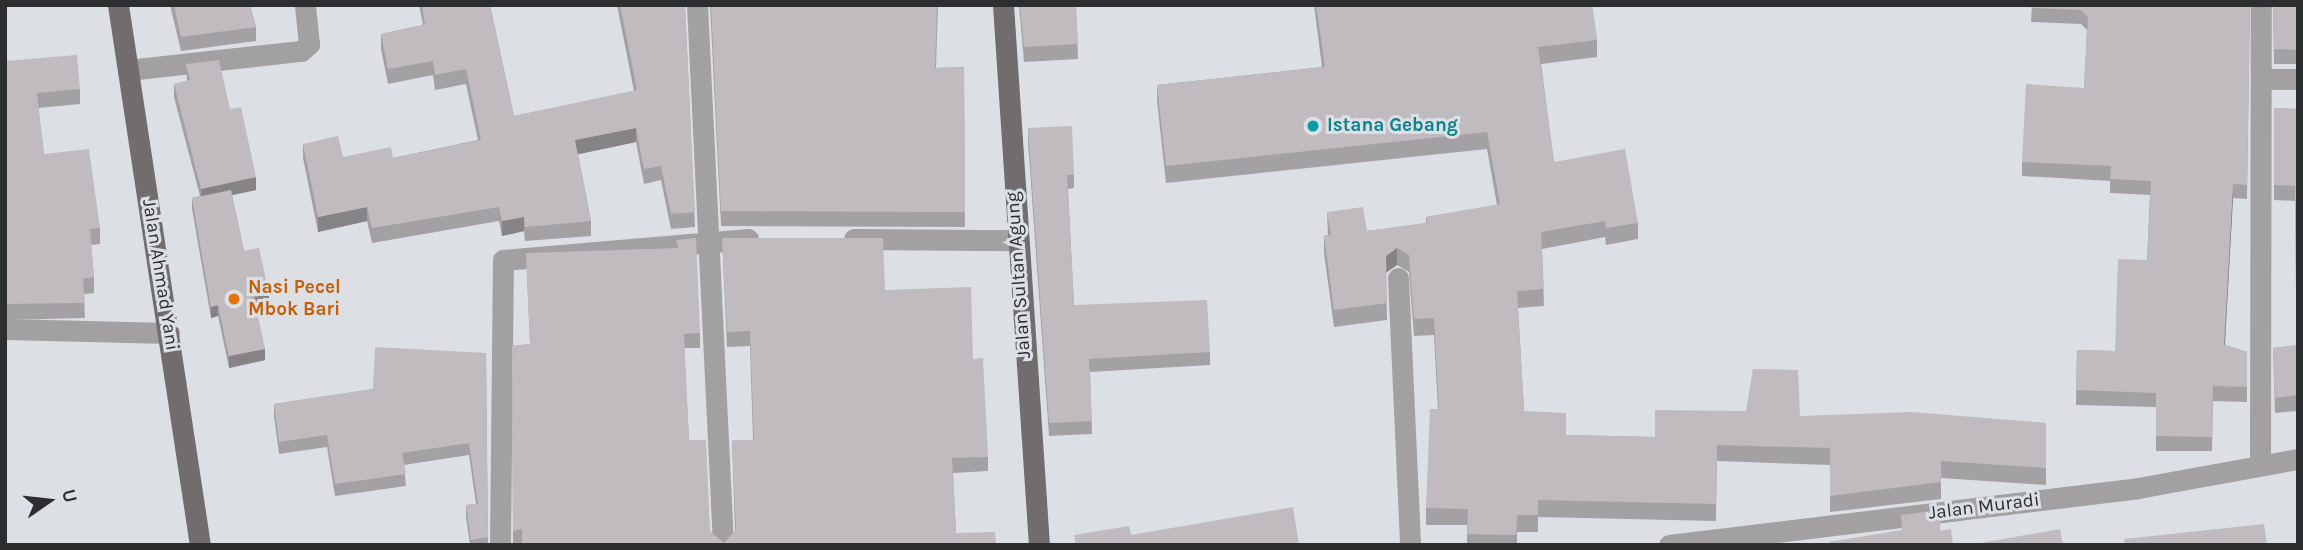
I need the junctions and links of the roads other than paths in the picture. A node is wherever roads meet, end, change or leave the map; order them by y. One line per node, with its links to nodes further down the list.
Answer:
1 (118, 5): 6 (main road, Jalan Ahmad Yani)
2 (305, 5): 6 (street)
3 (696, 5): 9 (street)
4 (1003, 5): 12 (main road, Jalan Sultan Agung)
5 (2261, 5): 7 (street)
6 (128, 70): 15 (main road, Jalan Ahmad Yani)
7 (2263, 79): 8 (street); 17 (street)
8 (2298, 79)
9 (706, 239): 10 (street); 19 (street); 20 (street)
10 (774, 239)
11 (828, 239): 12 (street)
12 (1016, 240): 21 (main road, Jalan Sultan Agung)
13 (1398, 278): 22 (street)
14 (5, 329): 15 (street)
15 (170, 333): 18 (main road, Jalan Ahmad Yani)
16 (2298, 459): 17 (street, Jalan Muradi)
17 (2260, 464): 23 (street, Jalan Muradi)
18 (200, 545)
19 (500, 545)
20 (723, 545)
21 (1039, 545)
22 (1410, 545)
23 (1669, 545)

